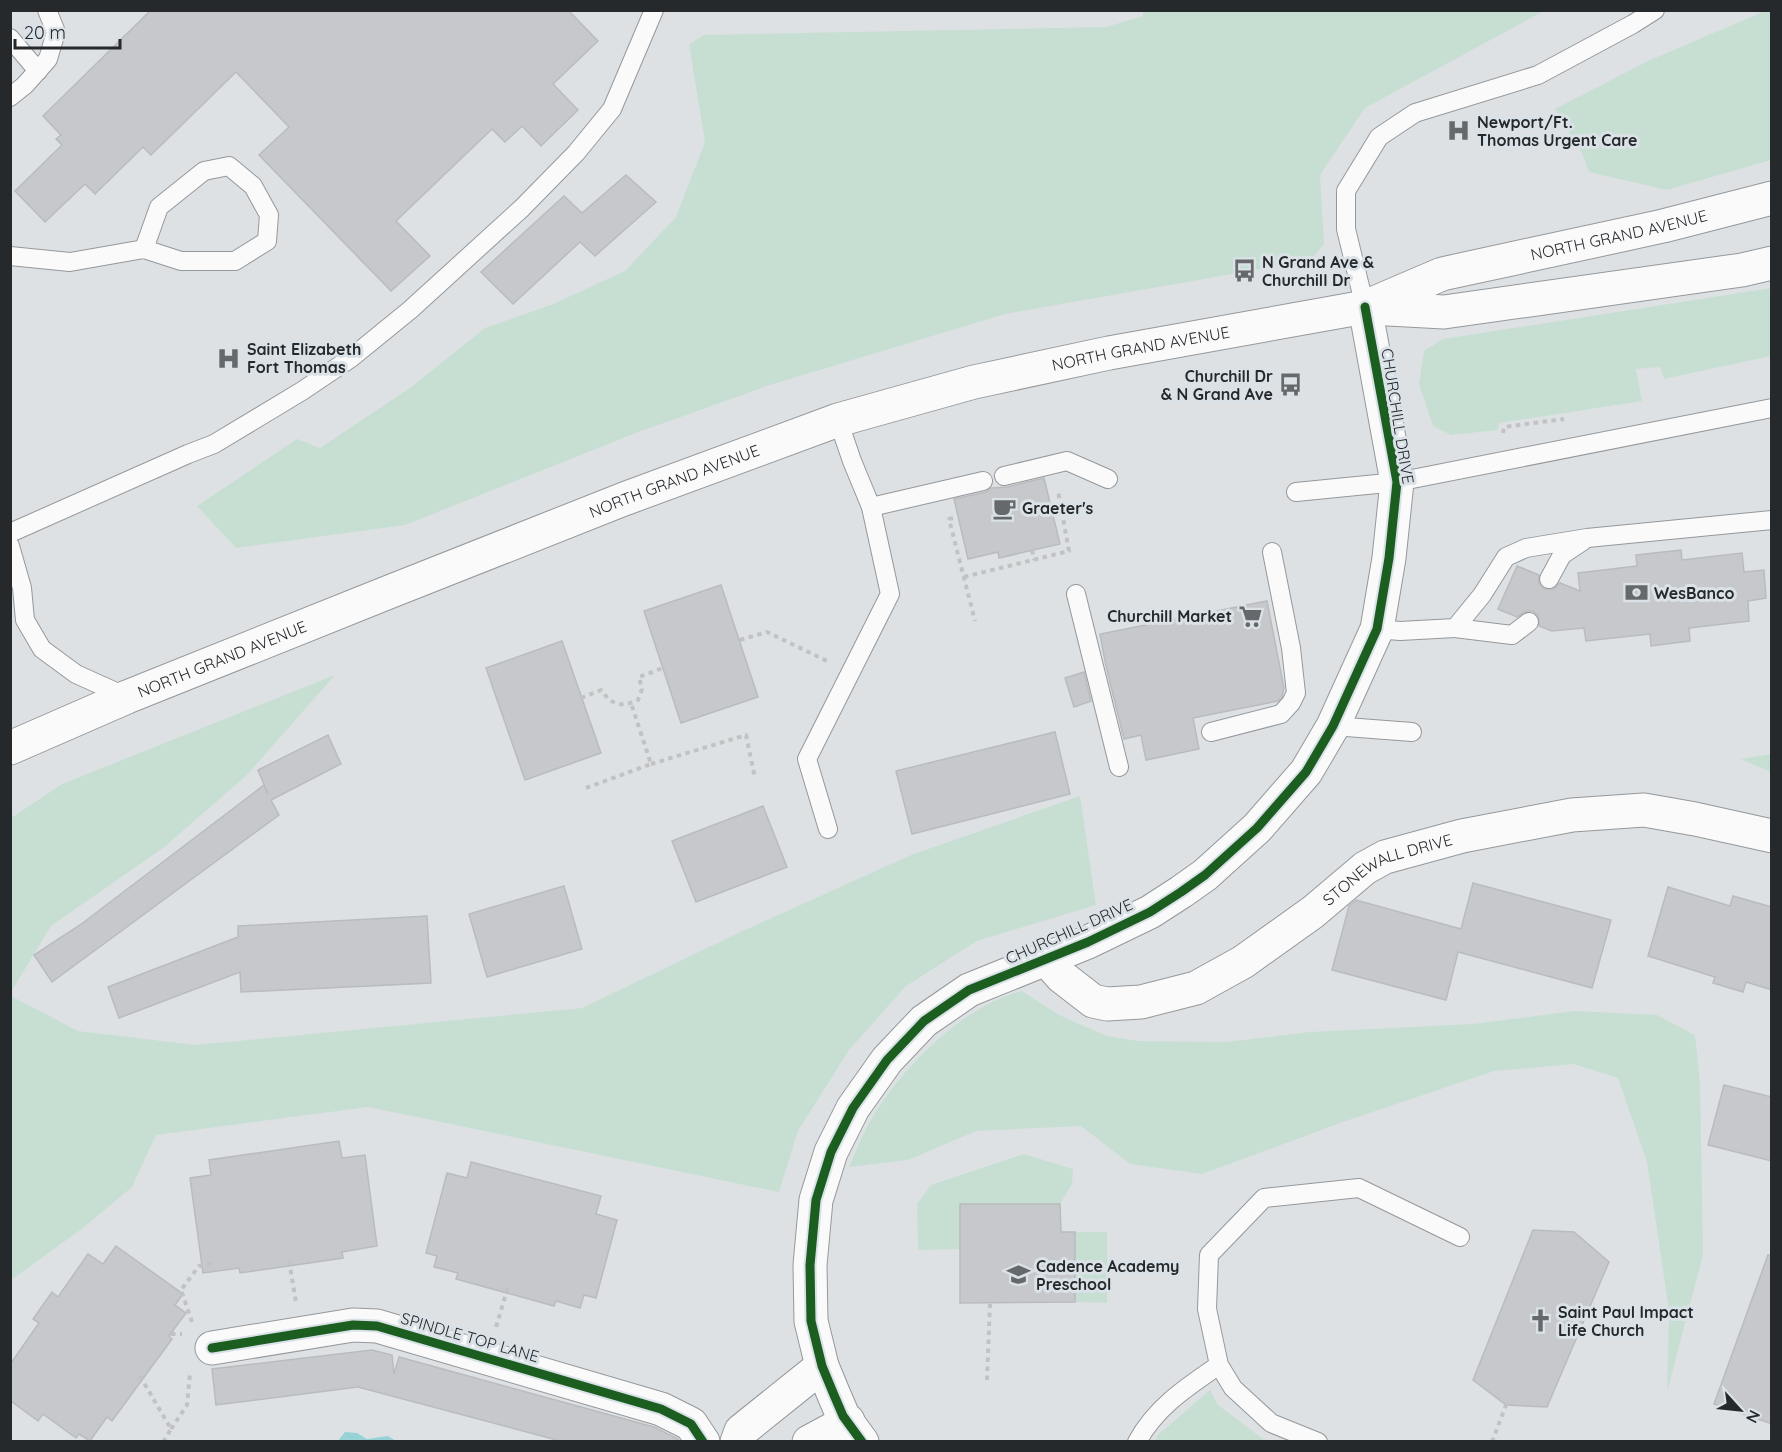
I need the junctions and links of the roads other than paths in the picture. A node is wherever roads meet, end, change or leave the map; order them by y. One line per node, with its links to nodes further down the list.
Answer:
1 (47, 10): 5 (lane)
2 (654, 10): 21 (lane)
3 (1655, 10): 11 (lane)
4 (10, 38): 5 (lane)
5 (38, 71): 6 (lane)
6 (10, 97)
7 (1772, 198): 11 (street, NORTH GRAND AVENUE)
8 (144, 249): 8 (lane); 9 (lane)
9 (10, 256)
10 (1772, 263): 11 (street, NORTH GRAND AVENUE)
11 (1365, 307): 13 (street, NORTH GRAND AVENUE); 17 (street, CHURCHILL DRIVE)
12 (1772, 408): 17 (lane)
13 (838, 420): 19 (lane); 30 (street, NORTH GRAND AVENUE)
14 (1004, 476): 15 (lane)
15 (1108, 479)
16 (983, 481): 19 (lane)
17 (1397, 482): 18 (lane); 29 (street, CHURCHILL DRIVE)
18 (1296, 492)
19 (871, 507): 36 (lane)
20 (1772, 520): 22 (lane)
21 (10, 533)
22 (1587, 538): 25 (lane); 28 (lane)
23 (10, 546): 30 (lane)
24 (1272, 552): 32 (lane)
25 (1549, 579)
26 (1076, 594): 35 (lane)
27 (1529, 622): 28 (lane)
28 (1455, 628): 29 (lane)
29 (1377, 629): 31 (street, CHURCHILL DRIVE)
30 (127, 696): 34 (street, NORTH GRAND AVENUE)
31 (1333, 726): 33 (lane); 38 (street, CHURCHILL DRIVE)
32 (1211, 732)
33 (1412, 732)
34 (10, 748)
35 (1119, 767)
36 (828, 829)
37 (1772, 836): 38 (street, STONEWALL DRIVE)
38 (1046, 959): 42 (street, CHURCHILL DRIVE)
39 (1460, 1237): 41 (lane)
40 (202, 1337): 44 (street, SPINDLE TOP LANE)
41 (1219, 1365): 47 (lane); 48 (lane)
42 (822, 1366): 43 (street, CHURCHILL DRIVE); 45 (street)
43 (855, 1431): 46 (street)
44 (703, 1442)
45 (737, 1442)
46 (809, 1442)
47 (1137, 1442)
48 (1318, 1442)

